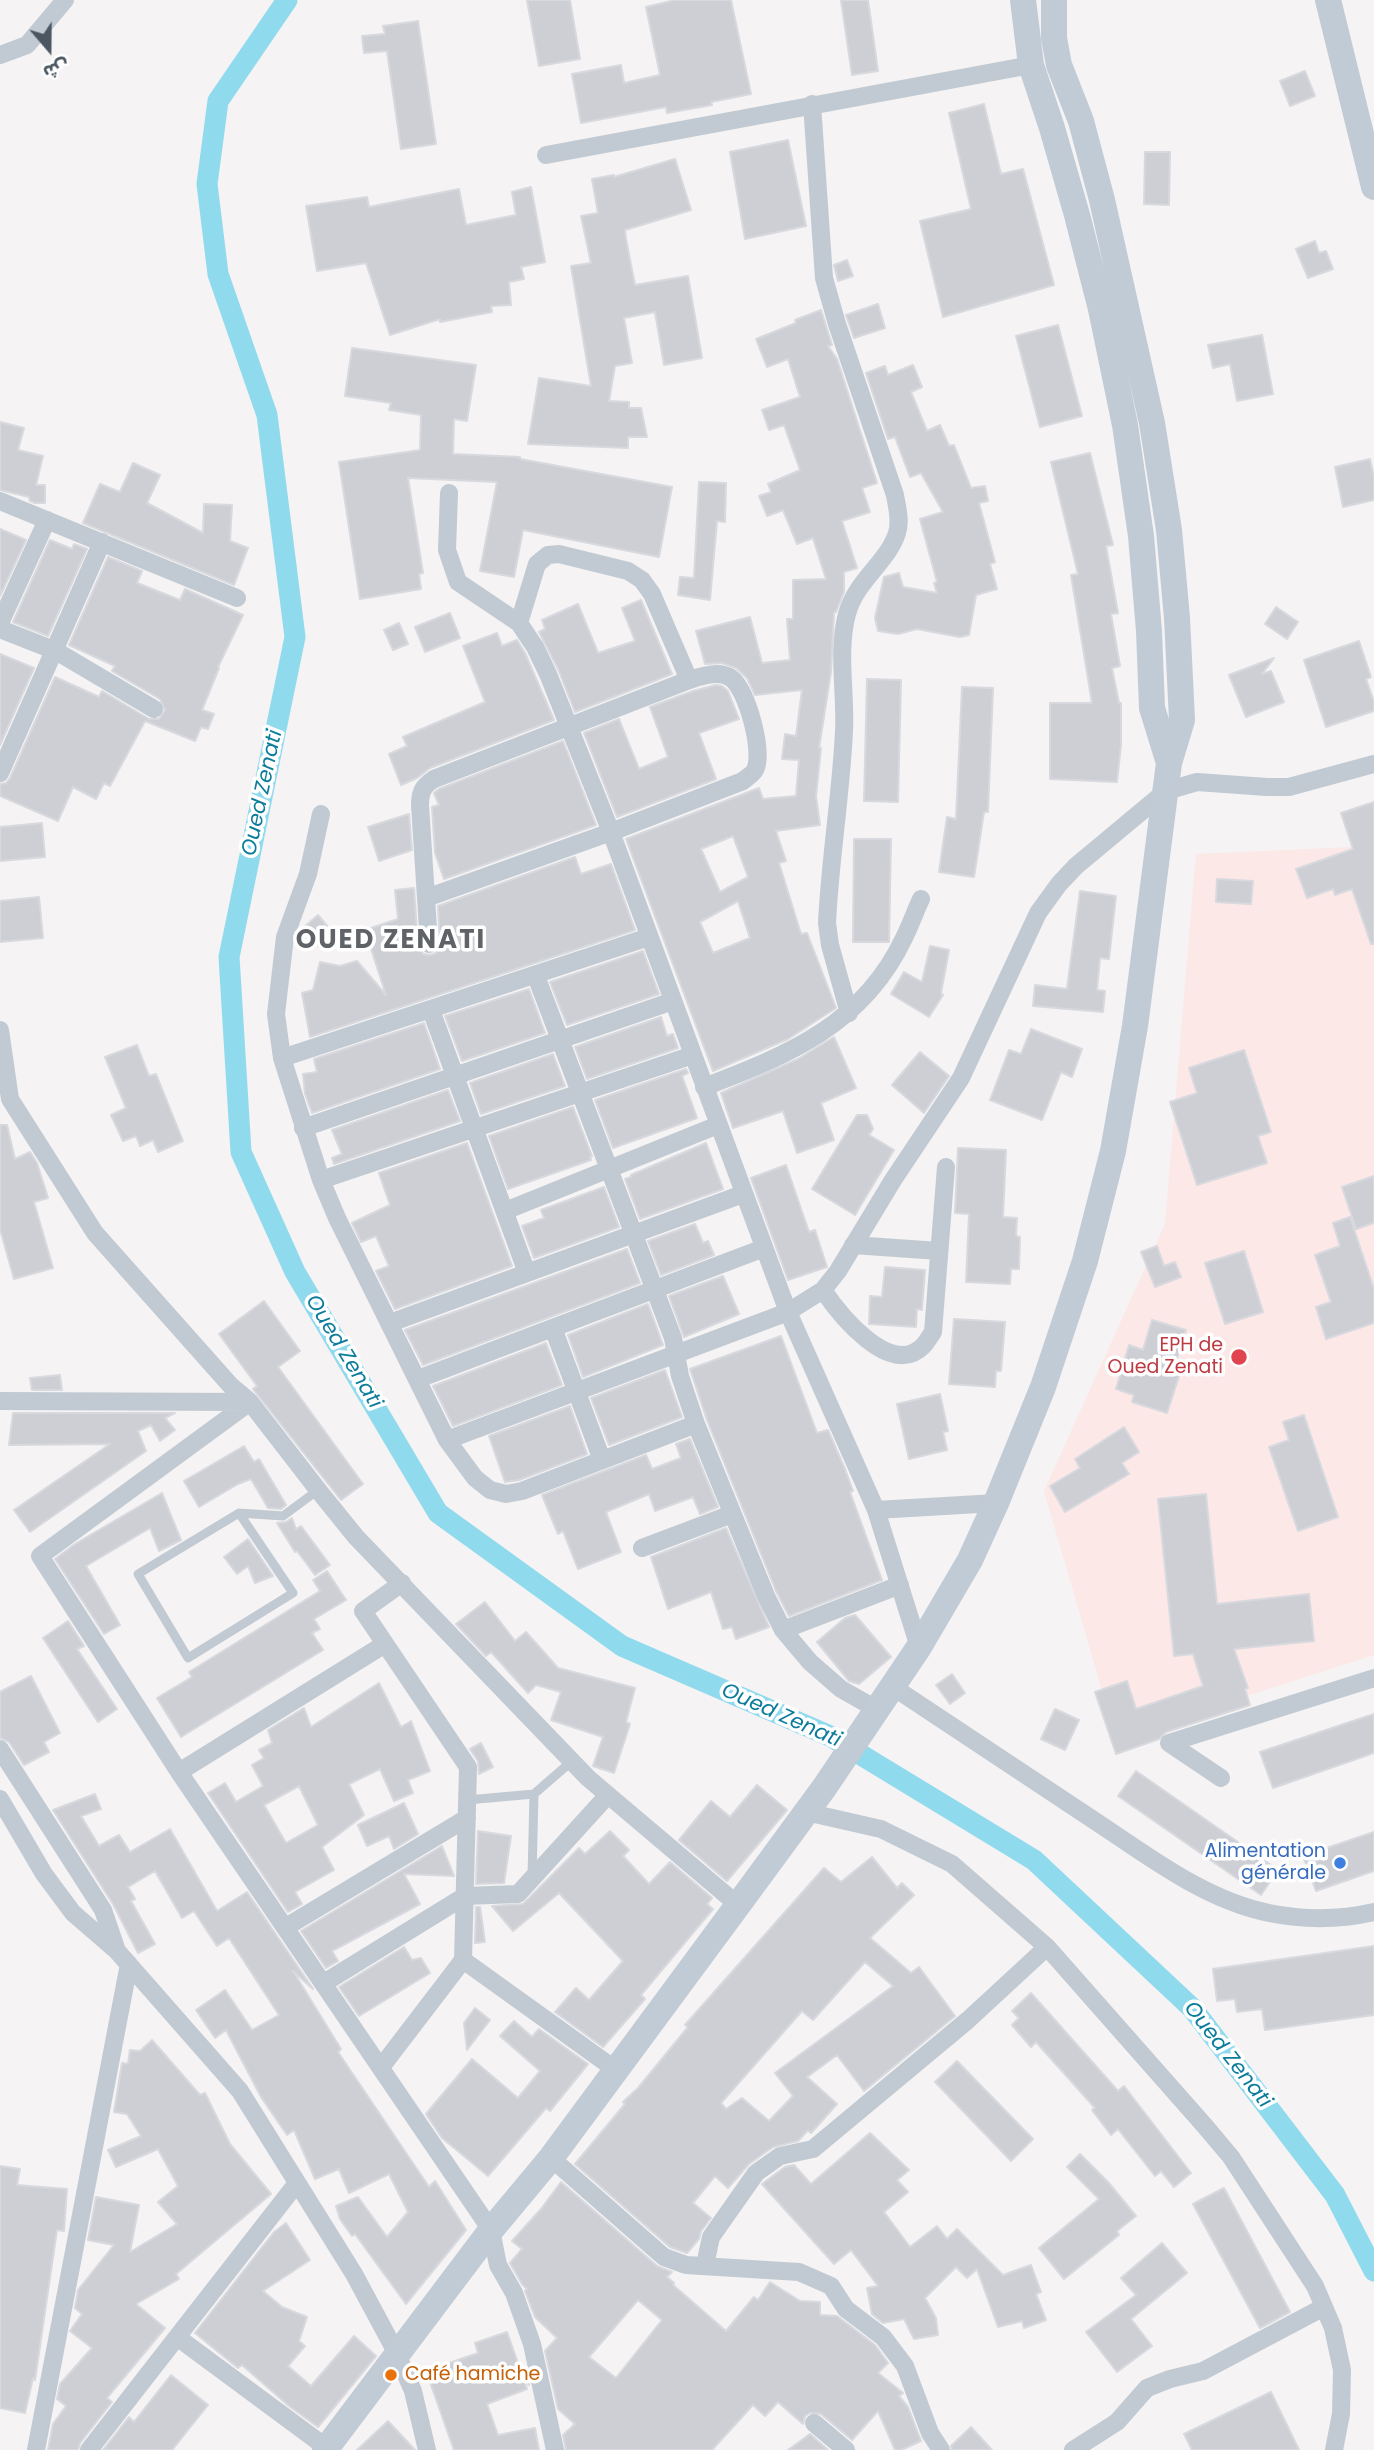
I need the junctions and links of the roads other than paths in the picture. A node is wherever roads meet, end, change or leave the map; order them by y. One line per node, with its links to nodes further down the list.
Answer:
1 (65, 0): 5 (street)
2 (1023, 0): 6 (street)
3 (1054, 0): 22 (street)
4 (1328, 0): 8 (street)
5 (0, 55)
6 (1031, 65): 7 (street); 22 (street)
7 (812, 104): 9 (street); 35 (street)
8 (1368, 137): 10 (street)
9 (546, 155)
10 (1374, 187)
11 (449, 493): 16 (street)
12 (0, 501): 13 (street)
13 (47, 520): 14 (street); 17 (street)
14 (103, 542): 15 (street); 18 (street)
15 (237, 598)
16 (519, 623): 19 (street); 21 (street)
17 (1, 632): 18 (street)
18 (56, 651): 20 (street); 24 (street)
19 (689, 680): 21 (street); 27 (street)
20 (154, 709)
21 (569, 726): 27 (street); 28 (street)
22 (1169, 763): 25 (street)
23 (1374, 764): 25 (street)
24 (0, 773)
25 (1167, 790): 53 (street); 71 (street)
26 (321, 814): 39 (street)
27 (611, 832): 28 (street); 30 (street)
28 (426, 898): 31 (street)
29 (921, 899): 35 (street)
30 (649, 937): 32 (street); 33 (street)
31 (429, 944)
32 (536, 976): 34 (street); 37 (street)
33 (673, 1001): 37 (street); 38 (street)
34 (431, 1010): 39 (street); 40 (street)
35 (849, 1013): 41 (street)
36 (0, 1030): 43 (street)
37 (560, 1039): 40 (street); 42 (street)
38 (693, 1055): 41 (street); 42 (street)
39 (282, 1058): 45 (street)
40 (455, 1076): 45 (street); 46 (street)
41 (704, 1087): 44 (street)
42 (580, 1093): 46 (street); 48 (street)
43 (5, 1099): 66 (street)
44 (718, 1125): 48 (street); 50 (street)
45 (303, 1128): 49 (street)
46 (475, 1129): 49 (street); 51 (street)
47 (946, 1167): 55 (street)
48 (609, 1169): 51 (street); 52 (street)
49 (321, 1180): 60 (street)
50 (743, 1194): 52 (street); 54 (street)
51 (505, 1211): 56 (street)
52 (634, 1234): 56 (street); 57 (street)
53 (853, 1245): 55 (street); 58 (street)
54 (764, 1248): 57 (street); 59 (street)
55 (939, 1251): 58 (street)
56 (527, 1273): 60 (street)
57 (654, 1290): 61 (street); 62 (street)
58 (823, 1290): 59 (street)
59 (788, 1312): 62 (street); 72 (street)
60 (390, 1323): 63 (street)
61 (553, 1328): 63 (street); 64 (street)
62 (677, 1354): 64 (street); 67 (street)
63 (418, 1379): 68 (street)
64 (576, 1392): 68 (street); 69 (street)
65 (0, 1401): 66 (street)
66 (250, 1402): 70 (street); 86 (street)
67 (696, 1424): 69 (street); 74 (street)
68 (447, 1440): 69 (street)
69 (602, 1460)
70 (318, 1490): 73 (lane); 76 (street)
71 (996, 1503): 72 (street); 80 (street)
72 (876, 1510): 77 (street)
73 (239, 1513): 73 (lane)
74 (732, 1514): 75 (street); 78 (street)
75 (642, 1548)
76 (402, 1583): 79 (street); 85 (street)
77 (900, 1585): 78 (street); 80 (street)
78 (783, 1630): 83 (street)
79 (385, 1644): 86 (street); 91 (street)
80 (919, 1647): 82 (street)
81 (1374, 1678): 87 (street)
82 (893, 1687): 83 (street); 97 (street)
83 (874, 1716): 92 (street)
84 (0, 1749): 100 (street)
85 (572, 1760): 88 (lane); 89 (street)
86 (179, 1772): 98 (street)
87 (1221, 1778)
88 (534, 1794): 91 (lane); 94 (lane)
89 (608, 1795): 94 (street); 96 (street)
90 (0, 1799): 100 (street)
91 (467, 1800): 93 (street)
92 (806, 1811): 96 (street); 99 (street)
93 (467, 1818): 95 (street); 98 (street)
94 (532, 1879): 95 (street)
95 (465, 1896): 101 (street); 102 (street)
96 (738, 1905): 104 (street)
97 (1374, 1912)
98 (286, 1927): 102 (street)
99 (1047, 1947): 108 (street); 109 (street)
100 (123, 1957): 106 (street); 114 (street)
101 (463, 1960): 103 (street); 104 (street)
102 (324, 1983): 103 (street)
103 (382, 2066): 107 (street)
104 (616, 2070): 105 (street)
105 (551, 2158): 107 (street); 108 (street)
106 (298, 2183): 110 (street); 111 (street)
107 (491, 2230): 111 (street); 117 (street)
108 (705, 2265): 119 (street)
109 (1324, 2307): 120 (street); 121 (street)
110 (177, 2337): 113 (street); 115 (street)
111 (397, 2354): 113 (street); 116 (street)
112 (814, 2423): 118 (street)
113 (326, 2449)
114 (36, 2450)
115 (89, 2450)
116 (427, 2450)
117 (555, 2450)
118 (846, 2450)
119 (941, 2450)
120 (1073, 2450)
121 (1334, 2450)

